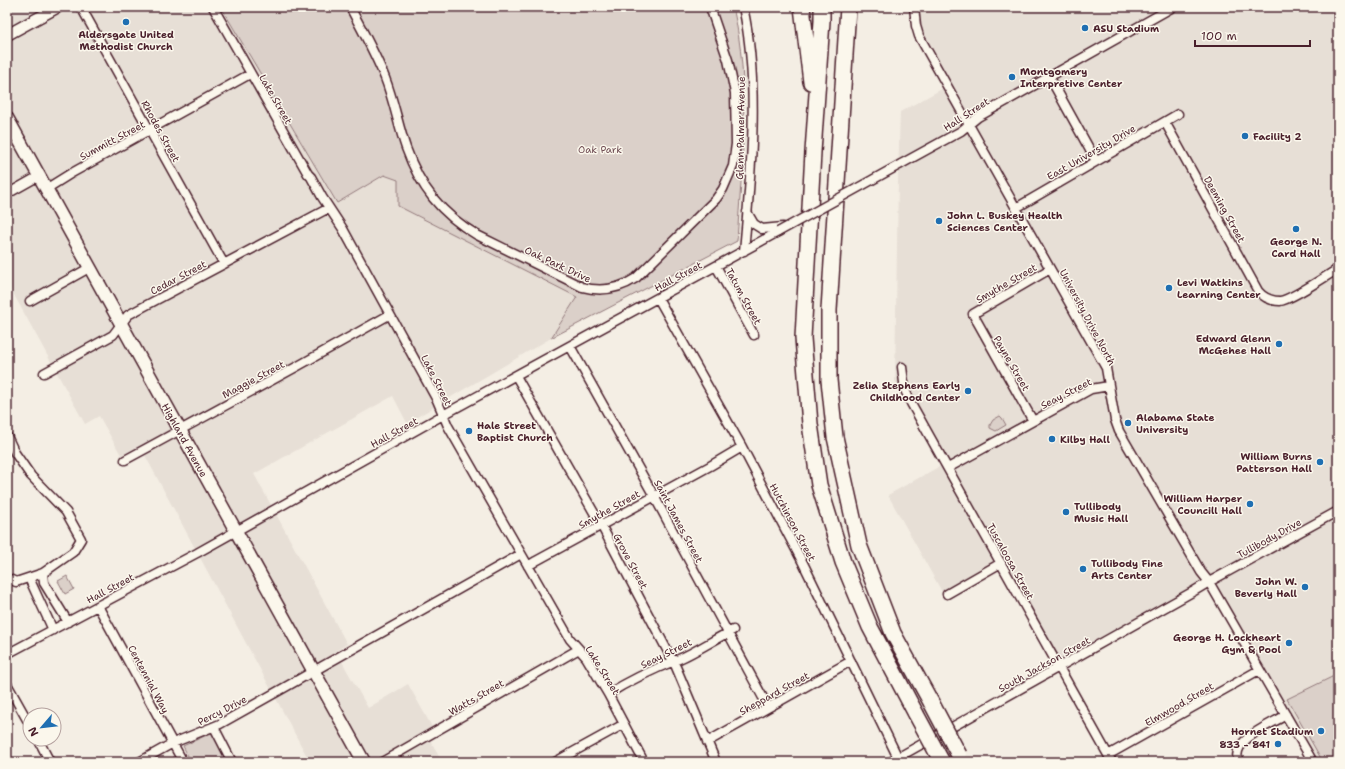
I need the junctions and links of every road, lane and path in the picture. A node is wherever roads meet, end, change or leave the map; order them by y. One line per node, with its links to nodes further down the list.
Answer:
1 (58, 7): 13 (street)
2 (81, 7): 21 (street, Rhodes Street)
3 (213, 7): 15 (street, Lake Street)
4 (350, 7): 5 (street, Oak Park Drive)
5 (710, 7)
6 (743, 7): 29 (street, Glenn Palmer Avenue)
7 (802, 7): 22 (highway)
8 (822, 7): 22 (highway)
9 (843, 7): 14 (highway)
10 (848, 7): 14 (highway)
11 (914, 7): 20 (street, University Drive North)
12 (1173, 7): 16 (street, Hall Street)
13 (7, 35)
14 (844, 58): 90 (highway, bridge)
15 (250, 74): 21 (street, Summitt Street); 27 (street, Lake Street)
16 (1049, 76): 20 (street, Hall Street); 23 (street)
17 (1178, 114): 19 (street, East University Drive)
18 (7, 118): 24 (main road, Highland Avenue)
19 (1165, 122): 23 (street, East University Drive); 36 (street, Deeming Street)
20 (969, 124): 28 (street, University Drive North); 30 (street, Hall Street, bridge)
21 (150, 131): 25 (street, Summitt Street); 32 (street, Rhodes Street)
22 (813, 152): 101 (highway, bridge)
23 (1096, 161): 28 (street, East University Drive)
24 (39, 176): 25 (main road, Highland Avenue); 26 (street)
25 (46, 189): 34 (main road, Highland Avenue)
26 (7, 194)
27 (329, 208): 32 (street, Cedar Street); 40 (street, Lake Street)
28 (1016, 208): 35 (street, University Drive North)
29 (747, 212): 30 (street, Hall Street); 31 (street, Glenn Palmer Avenue)
30 (789, 226): 31 (street, Hall Street, bridge)
31 (744, 251): 33 (street, Hall Street)
32 (224, 264): 41 (street, Cedar Street)
33 (716, 266): 37 (street, Hall Street); 42 (street, Tatum Street)
34 (90, 268): 38 (street); 41 (main road, Highland Avenue)
35 (1050, 269): 39 (street, Smythe Street); 47 (street, University Drive North)
36 (1338, 269)
37 (658, 298): 43 (street, Hall Street); 52 (street, Hutchinson Street)
38 (30, 301)
39 (972, 314): 49 (street, Payne Street)
40 (389, 315): 48 (street, Lake Street); 50 (street, Maggie Street)
41 (121, 324): 45 (street, Cedar Street); 50 (main road, Highland Avenue)
42 (754, 335)
43 (570, 346): 46 (street, Hall Street); 55 (street, Saint James Street)
44 (902, 367): 54 (street, Tuscaloosa Street)
45 (44, 373)
46 (516, 376): 48 (street, Hall Street); 57 (street, Grove Street)
47 (1109, 386): 49 (street, Seay Street); 65 (street, University Drive North)
48 (443, 415): 58 (street, Hall Street); 59 (street, Lake Street)
49 (1033, 421): 54 (street, Seay Street)
50 (180, 430): 53 (street, Maggie Street); 58 (main road, Highland Avenue)
51 (7, 436): 62 (street)
52 (742, 447): 55 (street, Smythe Street); 74 (street, Hutchinson Street)
53 (125, 460)
54 (948, 468): 60 (street, Tuscaloosa Street)
55 (654, 496): 57 (street, Smythe Street); 70 (street, Saint James Street)
56 (1338, 511): 65 (street, Tullibody Drive)
57 (601, 525): 61 (street, Smythe Street); 73 (street, Grove Street)
58 (236, 532): 67 (street, Hall Street); 77 (main road, Highland Avenue)
59 (521, 554): 61 (street, Lake Street); 77 (street)
60 (1001, 563): 66 (street); 75 (street, Tuscaloosa Street)
61 (528, 566): 71 (street, Lake Street)
62 (43, 573): 64 (street); 68 (street)
63 (7, 578): 64 (street)
64 (29, 578): 69 (street)
65 (1209, 582): 75 (street, South Jackson Street); 76 (street, University Drive North)
66 (947, 594)
67 (98, 606): 68 (street, Hall Street); 86 (street, Centennial Way)
68 (68, 622): 69 (street, Hall Street)
69 (53, 630): 72 (street, Hall Street)
70 (730, 631): 73 (street, Seay Street); 80 (street, Saint James Street)
71 (579, 649): 79 (street, Lake Street); 96 (street, Watts Street)
72 (7, 654)
73 (673, 661): 79 (street, Seay Street); 85 (street, Grove Street)
74 (850, 661): 80 (street, Sheppard Street); 89 (street, Hutchinson Street)
75 (1059, 667): 88 (street, Tuscaloosa Street); 89 (street, South Jackson Street)
76 (1259, 670): 82 (street, University Drive North); 88 (street, Elmwood Street)
77 (313, 671): 84 (street, Percy Drive); 95 (main road, Highland Avenue)
78 (7, 684): 81 (street)
79 (608, 694): 83 (street, Lake Street)
80 (768, 707): 85 (street, Sheppard Street)
81 (22, 711)
82 (1286, 715): 102 (street); 103 (street, University Drive North)
83 (624, 724): 97 (street); 98 (street, Lake Street)
84 (214, 727): 86 (street, Percy Drive); 94 (street)
85 (707, 742): 99 (street, Grove Street)
86 (173, 744): 92 (street, Percy Drive); 93 (street, Centennial Way)
87 (42, 747): 91 (street)
88 (1110, 758)
89 (899, 760): 100 (street, South Jackson Street)
90 (962, 760)
91 (50, 762)
92 (139, 762)
93 (183, 762)
94 (232, 762)
95 (364, 762)
96 (382, 762)
97 (555, 762)
98 (644, 762)
99 (716, 762)
100 (890, 762)
101 (942, 762)
102 (1239, 762)
103 (1313, 762)

